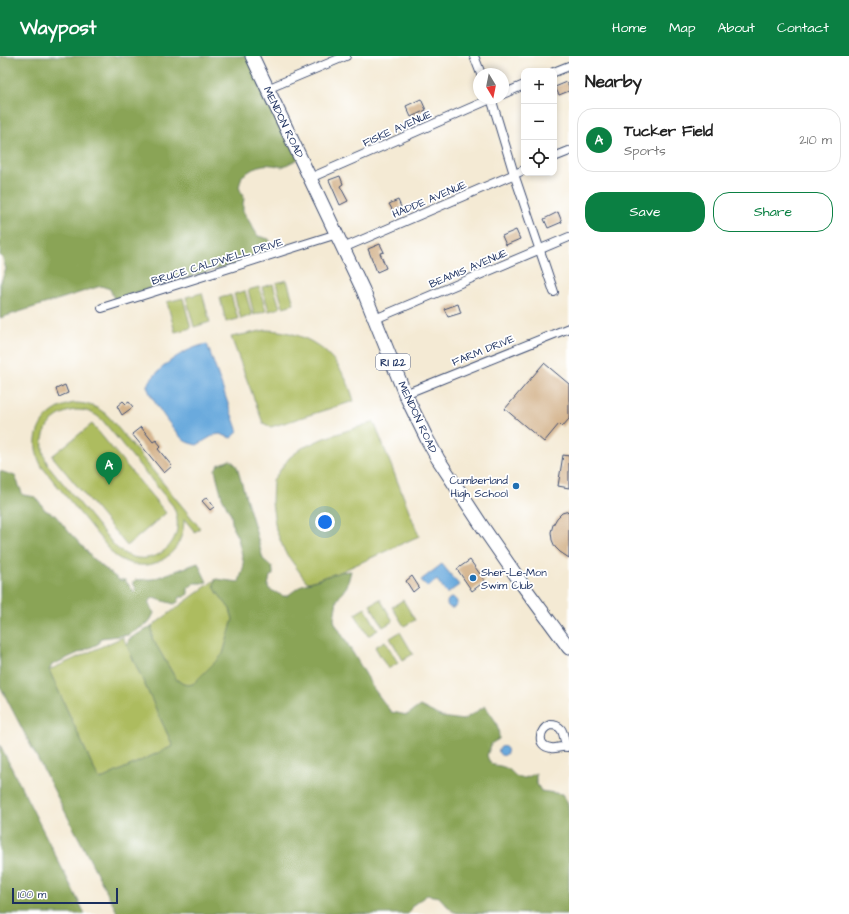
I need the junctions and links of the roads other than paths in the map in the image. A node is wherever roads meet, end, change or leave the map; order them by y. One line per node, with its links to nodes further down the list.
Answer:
1 (252, 56): 8 (main road, MENDON ROAD / RI 122)
2 (346, 56): 8 (street)
3 (474, 56): 5 (street)
4 (569, 66): 6 (street)
5 (479, 68)
6 (557, 71)
7 (521, 86): 9 (street)
8 (268, 88): 16 (main road, MENDON ROAD / RI 122)
9 (509, 91)
10 (478, 104): 16 (street, FISKE AVENUE)
11 (494, 104): 15 (street)
12 (569, 151): 13 (street)
13 (557, 156)
14 (521, 171): 15 (street, HADDE AVENUE)
15 (514, 174): 19 (street, HADDE AVENUE); 20 (street)
16 (310, 178): 17 (main road, MENDON ROAD / RI 122)
17 (337, 234): 19 (main road, MENDON ROAD / RI 122); 22 (street, BRUCE CALDWELL DRIVE)
18 (569, 237): 20 (street, BEAMIS AVENUE)
19 (343, 248): 23 (main road, MENDON ROAD / RI 122)
20 (539, 249): 21 (street); 23 (street, BEAMIS AVENUE)
21 (554, 292)
22 (102, 308)
23 (375, 319): 25 (main road, MENDON ROAD / RI 122)
24 (569, 328): 25 (street, FARM DRIVE)
25 (405, 394): 26 (main road, MENDON ROAD / RI 122)
26 (569, 648)

